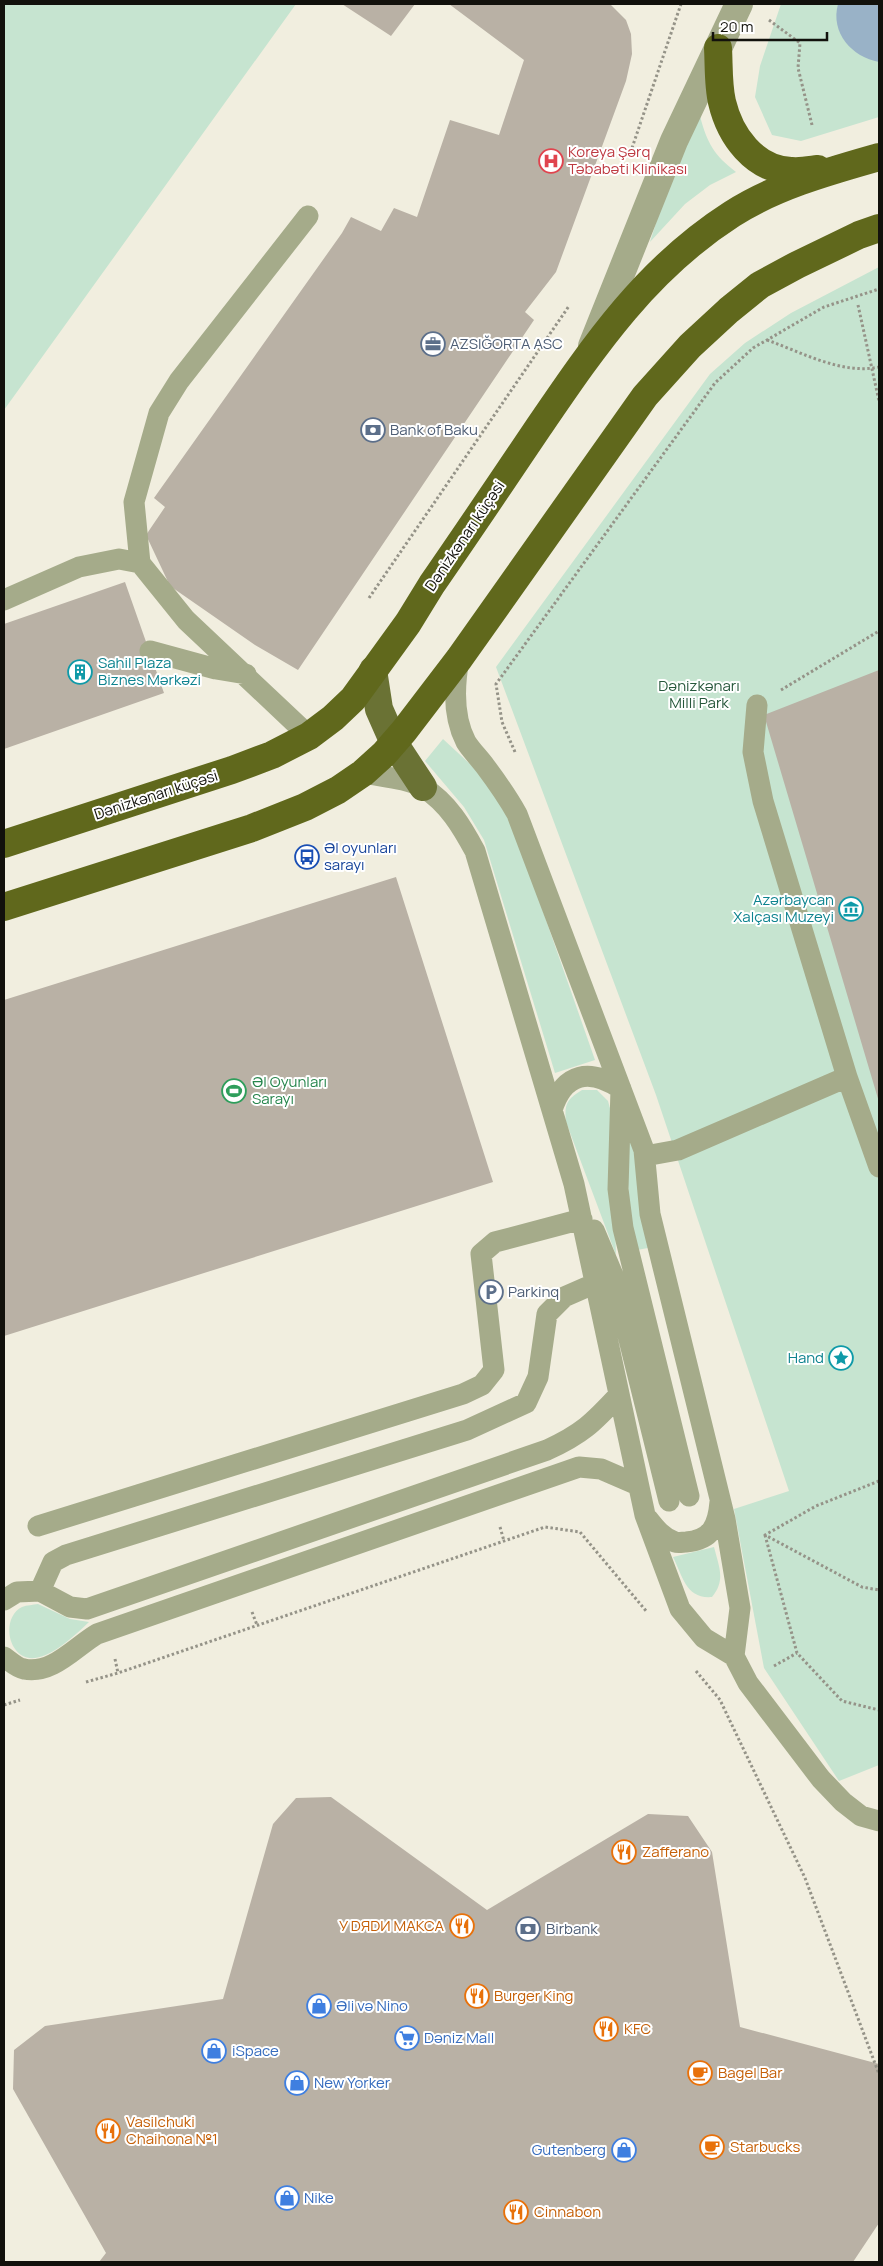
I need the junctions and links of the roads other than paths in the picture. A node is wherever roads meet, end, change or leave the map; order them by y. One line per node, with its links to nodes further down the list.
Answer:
1 (750, 9): 2 (street)
2 (718, 48): 4 (highway); 7 (street)
3 (879, 157): 4 (highway, Dənizkənarı küçəsi)
4 (842, 167): 7 (highway, Dənizkənarı küçəsi)
5 (308, 216): 8 (lane)
6 (879, 228): 11 (highway)
7 (590, 352): 12 (highway, Dənizkənarı küçəsi)
8 (140, 563): 9 (lane); 13 (lane)
9 (4, 600)
10 (150, 651): 13 (lane)
11 (459, 659): 16 (highway); 22 (lane)
12 (373, 670): 15 (highway, Dənizkənarı küçəsi); 16 (main road)
13 (246, 674): 15 (lane)
14 (757, 705): 21 (lane)
15 (309, 736): 19 (highway, Dənizkənarı küçəsi)
16 (394, 743): 17 (highway); 18 (main road)
17 (363, 773): 18 (lane); 20 (highway)
18 (423, 787): 23 (lane)
19 (4, 844)
20 (4, 907)
21 (847, 1077): 24 (lane); 25 (lane)
22 (621, 1089): 23 (lane); 24 (lane); 26 (lane)
23 (552, 1110): 26 (lane)
24 (645, 1156): 31 (lane)
25 (879, 1167)
26 (574, 1184): 27 (lane)
27 (582, 1219): 28 (lane); 33 (lane)
28 (596, 1283): 29 (lane); 34 (lane)
29 (619, 1395): 30 (lane); 34 (lane)
30 (638, 1486): 32 (lane); 37 (lane)
31 (720, 1498): 32 (lane); 36 (lane)
32 (645, 1515): 36 (lane)
33 (38, 1526)
34 (40, 1591): 35 (lane)
35 (4, 1600)
36 (734, 1656): 38 (lane)
37 (4, 1657)
38 (879, 1821)

